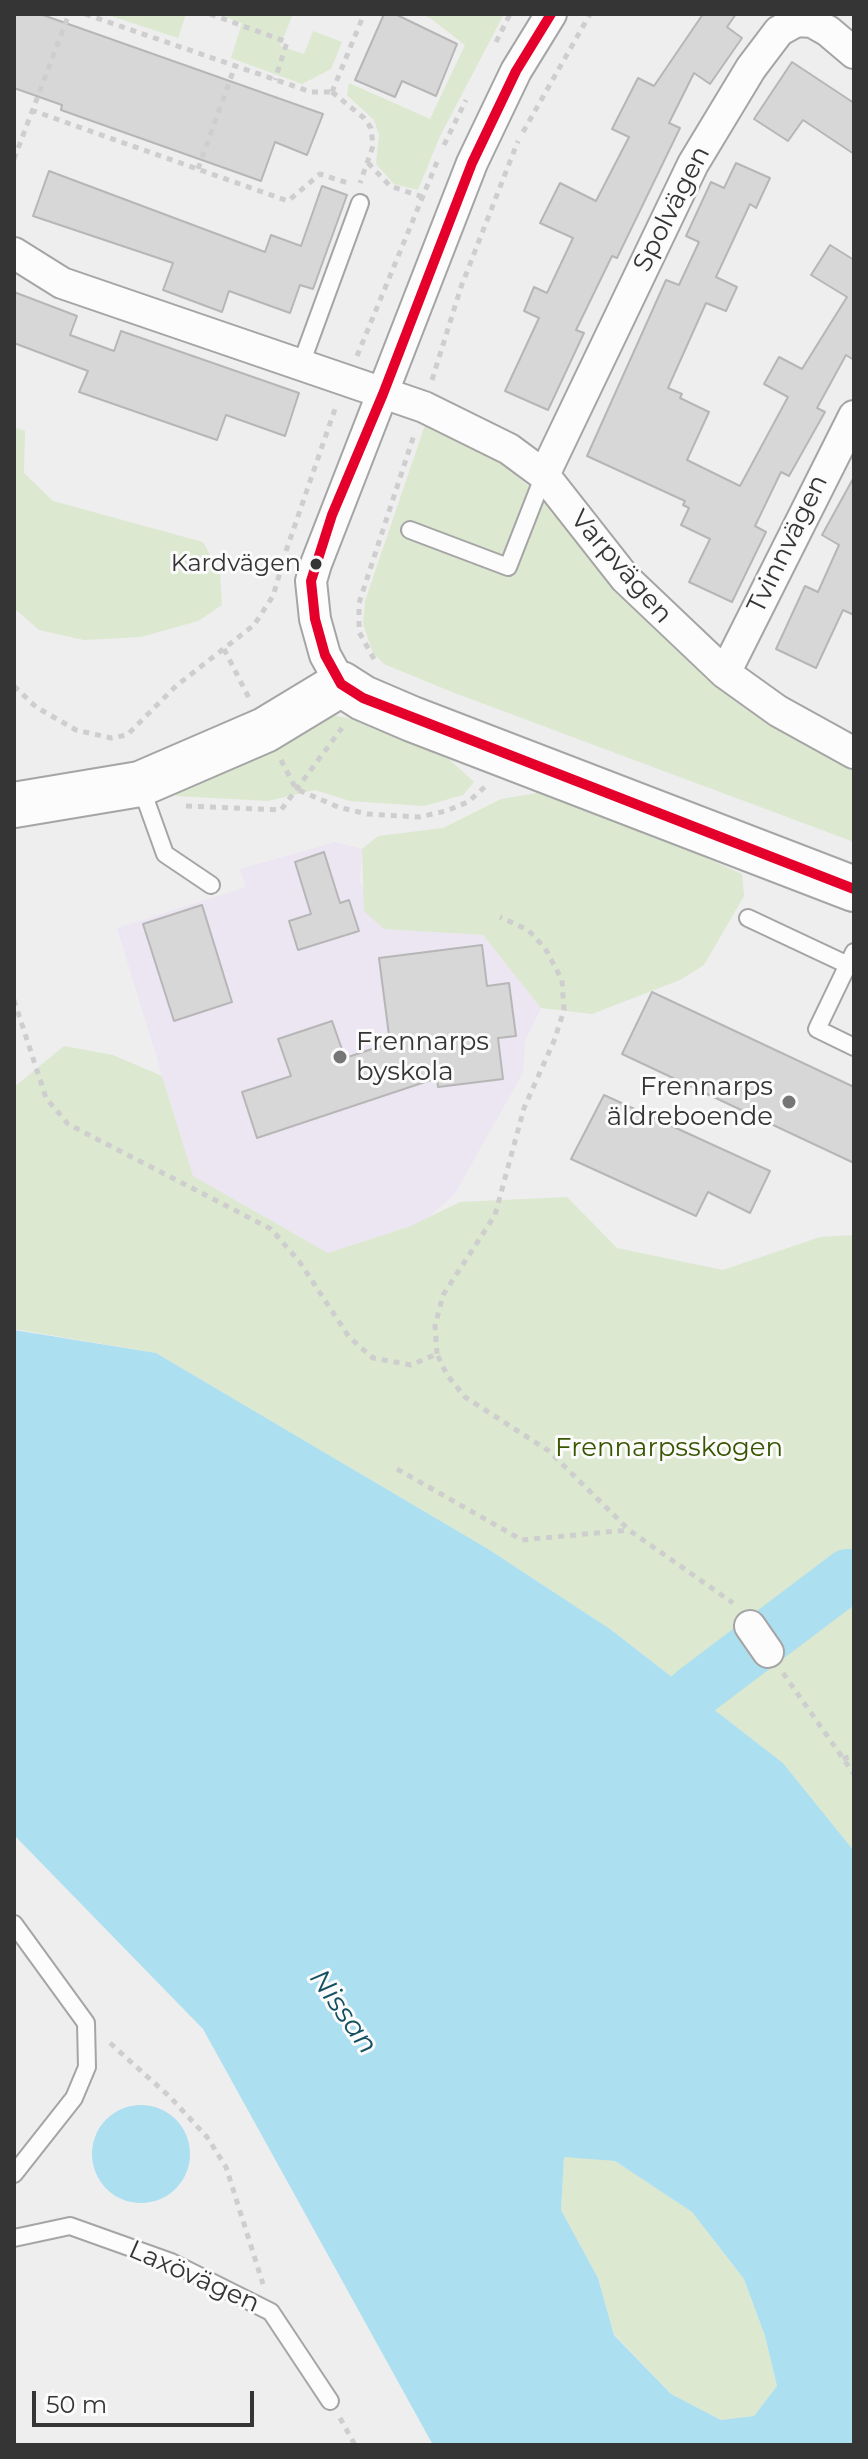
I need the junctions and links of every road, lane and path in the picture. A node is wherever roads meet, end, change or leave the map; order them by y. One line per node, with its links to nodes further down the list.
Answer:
1 (69, 14): 13 (path)
2 (85, 14): 9 (path)
3 (210, 14): 10 (path)
4 (364, 14): 11 (path)
5 (510, 14): 8 (path)
6 (551, 14): 22 (street)
7 (854, 53): 24 (street, Spolvägen)
8 (488, 56)
9 (235, 66): 10 (path); 16 (path)
10 (275, 80): 11 (path)
11 (332, 92): 15 (path)
12 (467, 98): 17 (path)
13 (31, 110): 14 (path); 16 (path)
14 (14, 159)
15 (368, 163): 16 (path); 17 (path)
16 (198, 169)
17 (423, 197): 21 (path)
18 (360, 203): 20 (lane)
19 (14, 253): 20 (street)
20 (301, 364): 21 (street)
21 (346, 380): 22 (street); 26 (path)
22 (383, 394): 24 (street, Varpvägen); 28 (street)
23 (854, 416): 27 (street, Tvinnvägen)
24 (544, 475): 25 (lane); 27 (street, Varpvägen)
25 (410, 530)
26 (224, 649): 29 (path); 30 (path)
27 (725, 673): 32 (street, Varpvägen)
28 (341, 684): 30 (street); 31 (street)
29 (14, 686)
30 (265, 730): 31 (path); 33 (street)
31 (499, 753): 36 (street)
32 (854, 753)
33 (140, 784): 34 (street); 35 (lane)
34 (14, 805)
35 (211, 885)
36 (854, 889)
37 (500, 917): 42 (path)
38 (748, 918): 39 (lane)
39 (851, 959): 41 (lane)
40 (14, 1000): 42 (path)
41 (854, 1047)
42 (437, 1354): 44 (path)
43 (397, 1469): 44 (path)
44 (629, 1530): 45 (path)
45 (750, 1626): 46 (street)
46 (768, 1652): 48 (path)
47 (854, 1755): 48 (path)
48 (843, 1759): 49 (path)
49 (854, 1774)
50 (14, 1924): 51 (lane)
51 (86, 2023): 52 (lane); 54 (path)
52 (14, 2174)
53 (14, 2238): 54 (lane, Laxövägen)
54 (271, 2312): 55 (lane, Laxövägen)
55 (330, 2401)

